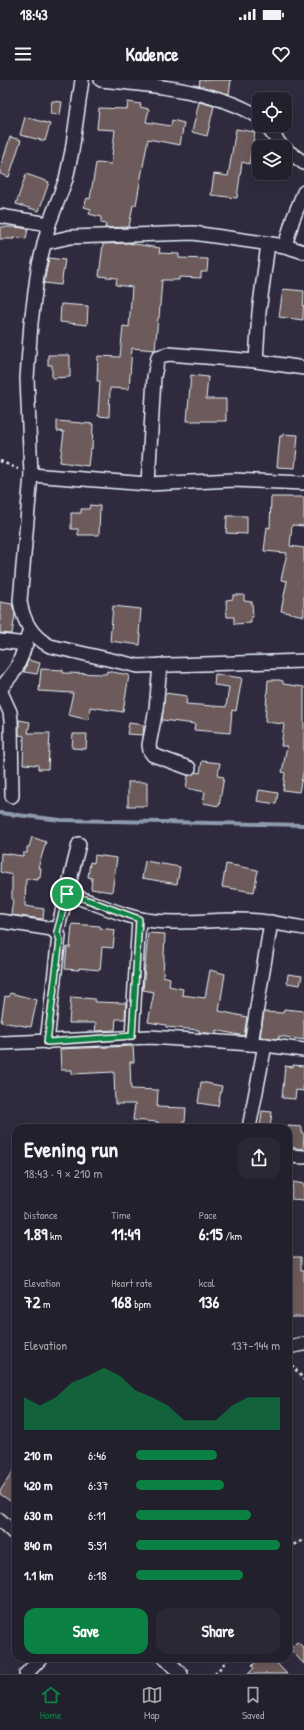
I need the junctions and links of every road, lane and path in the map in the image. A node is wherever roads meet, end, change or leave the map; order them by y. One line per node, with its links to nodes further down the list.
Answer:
1 (82, 80): 8 (street)
2 (101, 80): 3 (street)
3 (252, 113)
4 (292, 154): 5 (street)
5 (304, 163)
6 (304, 192): 11 (street)
7 (0, 216): 8 (street)
8 (49, 224): 9 (street)
9 (44, 243): 10 (street); 16 (street)
10 (268, 244): 11 (street); 13 (street)
11 (285, 246): 12 (street)
12 (304, 252)
13 (256, 361): 14 (street); 17 (street)
14 (304, 368)
15 (0, 461): 16 (path)
16 (31, 475): 17 (street); 19 (street)
17 (148, 484): 18 (street)
18 (304, 484)
19 (30, 629): 21 (street); 23 (street)
20 (0, 641): 21 (street)
21 (26, 644): 24 (street)
22 (304, 661): 23 (street)
23 (160, 665): 25 (street)
24 (0, 690): 26 (street)
25 (189, 768)
26 (12, 796)
27 (79, 844): 28 (street)
28 (67, 894): 29 (street); 33 (street)
29 (139, 919): 31 (street); 34 (street)
30 (0, 921): 33 (street)
31 (271, 922): 32 (street); 37 (street)
32 (304, 928)
33 (57, 932): 35 (street)
34 (132, 1036): 35 (street); 37 (street)
35 (47, 1042): 36 (street)
36 (0, 1043)
37 (251, 1044): 38 (street)
38 (265, 1046): 39 (street); 40 (street)
39 (304, 1050)
40 (250, 1124)
41 (292, 1156): 42 (street)
42 (304, 1157)
43 (304, 1344): 44 (street)
44 (292, 1347)
45 (292, 1364): 46 (path)
46 (304, 1380)
47 (0, 1520): 48 (street)
48 (12, 1531)
49 (304, 1540): 50 (path)
50 (292, 1546)
51 (37, 1662): 54 (street)
52 (168, 1662): 55 (street)
53 (226, 1662): 56 (path)
54 (26, 1674)
55 (181, 1674)
56 (215, 1674)

